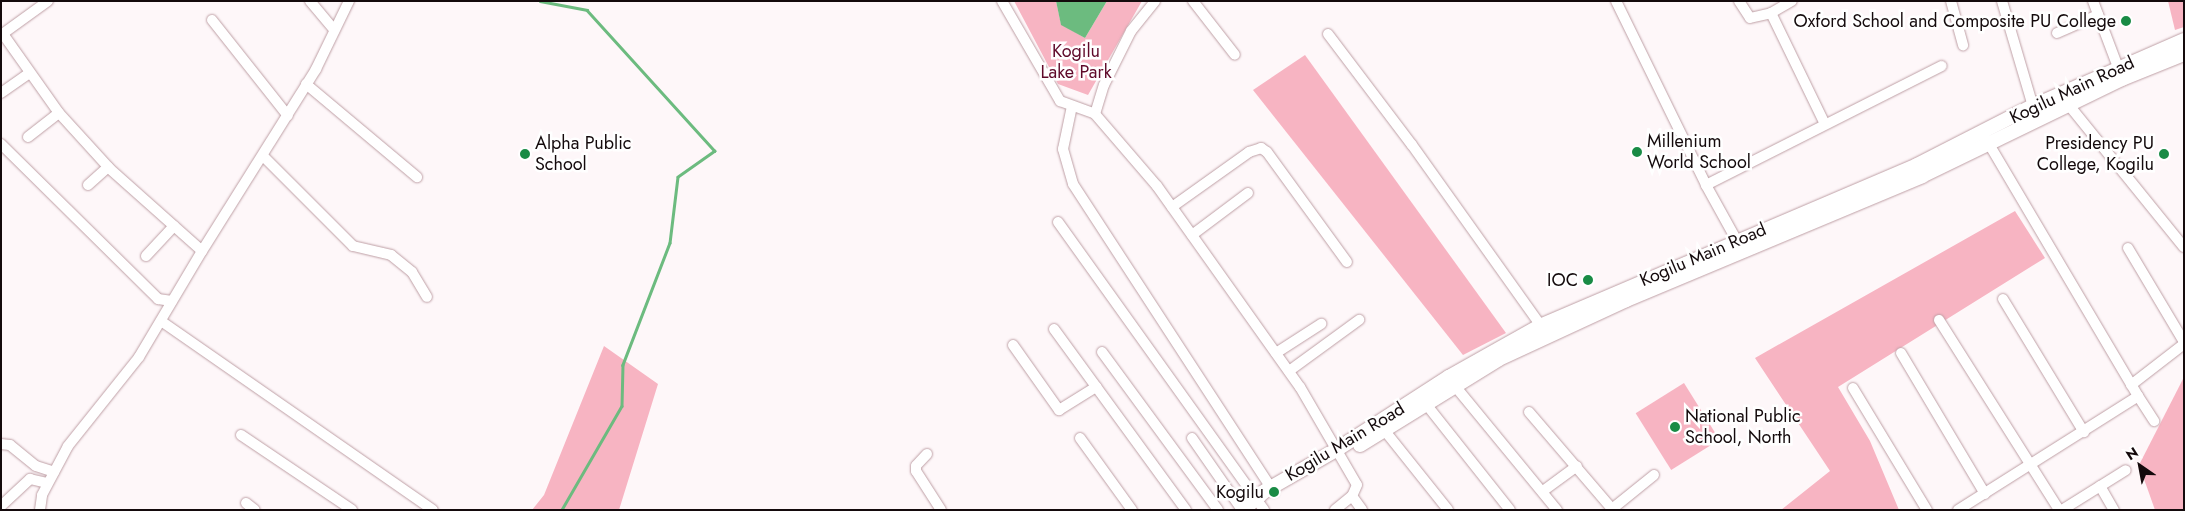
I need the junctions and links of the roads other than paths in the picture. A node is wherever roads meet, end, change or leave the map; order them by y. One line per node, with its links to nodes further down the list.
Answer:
1 (48, 1): 18 (street)
2 (310, 1): 16 (street)
3 (1002, 1): 30 (street)
4 (1155, 1): 33 (street)
5 (1194, 1): 23 (street)
6 (1616, 1): 43 (street)
7 (1739, 1): 13 (street)
8 (1792, 1): 13 (street)
9 (1951, 1): 21 (street)
10 (2002, 1): 31 (street)
11 (2093, 1): 14 (street)
12 (347, 2): 16 (street)
13 (1771, 12): 35 (street)
14 (2098, 15): 17 (street); 26 (street)
15 (212, 20): 34 (street)
16 (334, 30): 27 (street)
17 (2057, 32)
18 (2, 34): 25 (street)
19 (1328, 34): 62 (street)
20 (2184, 40): 26 (main road, Kogilu Main Road)
21 (1963, 45)
22 (2184, 54): 26 (main road, Kogilu Main Road)
23 (1235, 55)
24 (1942, 66): 35 (street)
25 (30, 73): 28 (street); 32 (street)
26 (2120, 73): 29 (main road, Kogilu Main Road); 31 (main road, Kogilu Main Road)
27 (306, 84): 34 (street); 41 (street)
28 (1, 93)
29 (2068, 104): 37 (main road, Kogilu Main Road); 50 (street)
30 (1072, 106): 33 (street); 94 (street)
31 (2033, 106): 37 (main road, Kogilu Main Road)
32 (58, 113): 36 (street); 40 (street)
33 (1095, 114): 45 (street)
34 (288, 116): 39 (street)
35 (1825, 124): 43 (street)
36 (28, 137)
37 (1985, 138): 49 (main road, Kogilu Main Road); 64 (main road, Kogilu Main Road); 71 (street)
38 (1, 144): 57 (street)
39 (264, 157): 52 (street); 55 (street)
40 (108, 166): 42 (street); 47 (street)
41 (417, 177)
42 (88, 185)
43 (1706, 185): 49 (street)
44 (1248, 193): 48 (street)
45 (1172, 207): 48 (street); 54 (street)
46 (1058, 222): 99 (street)
47 (174, 226): 52 (street); 53 (street)
48 (1192, 235): 69 (street)
49 (1737, 241): 62 (main road, Kogilu Main Road)
50 (2184, 247)
51 (2128, 248): 65 (street)
52 (202, 251): 57 (street)
53 (146, 256)
54 (1347, 262)
55 (427, 297)
56 (2003, 299): 80 (street)
57 (172, 301): 60 (street)
58 (1359, 320): 70 (street)
59 (1939, 320): 87 (street)
60 (160, 321): 90 (street); 105 (street)
61 (1321, 324): 69 (street)
62 (1540, 326): 64 (street); 85 (main road, Kogilu Main Road)
63 (1054, 328): 73 (street)
64 (1550, 336): 72 (main road, Kogilu Main Road)
65 (2184, 343): 71 (street)
66 (1013, 345): 73 (street)
67 (1102, 352): 109 (street)
68 (1901, 353): 96 (street)
69 (1276, 354): 70 (street)
70 (1289, 371): 85 (street)
71 (2131, 385): 75 (street)
72 (1455, 386): 76 (main road, Kogilu Main Road); 95 (street)
73 (1096, 387): 108 (street)
74 (1853, 388): 116 (street)
75 (2138, 396): 78 (street); 80 (street)
76 (1426, 404): 79 (main road, Kogilu Main Road); 114 (street)
77 (1529, 412): 88 (street)
78 (2154, 421)
79 (1385, 431): 85 (main road, Kogilu Main Road); 113 (street)
80 (2084, 432): 87 (street)
81 (240, 435): 104 (street)
82 (1080, 438): 107 (street)
83 (1192, 438): 110 (street)
84 (1, 444): 90 (street)
85 (1338, 453): 94 (main road, Kogilu Main Road); 97 (street)
86 (927, 454): 106 (street)
87 (2032, 465): 96 (street); 118 (street)
88 (1577, 466): 95 (street); 101 (street)
89 (2126, 470): 93 (street)
90 (54, 472): 92 (street)
91 (1654, 475): 101 (street)
92 (48, 483): 100 (street); 102 (street)
93 (2100, 486): 118 (street); 119 (street)
94 (1273, 489): 99 (main road, Kogilu Main Road)
95 (1542, 491): 115 (street)
96 (1985, 494): 117 (street)
97 (1352, 496): 111 (street); 112 (street)
98 (246, 503): 103 (street)
99 (1257, 505): 110 (main road, Kogilu Main Road)
100 (1, 506)
101 (1612, 509)
102 (40, 510)
103 (256, 510)
104 (352, 510)
105 (433, 510)
106 (941, 510)
107 (1132, 510)
108 (1186, 510)
109 (1218, 510)
110 (1243, 510)
111 (1335, 510)
112 (1362, 510)
113 (1448, 510)
114 (1510, 510)
115 (1557, 510)
116 (1926, 510)
117 (1958, 510)
118 (2061, 510)
119 (2114, 510)

